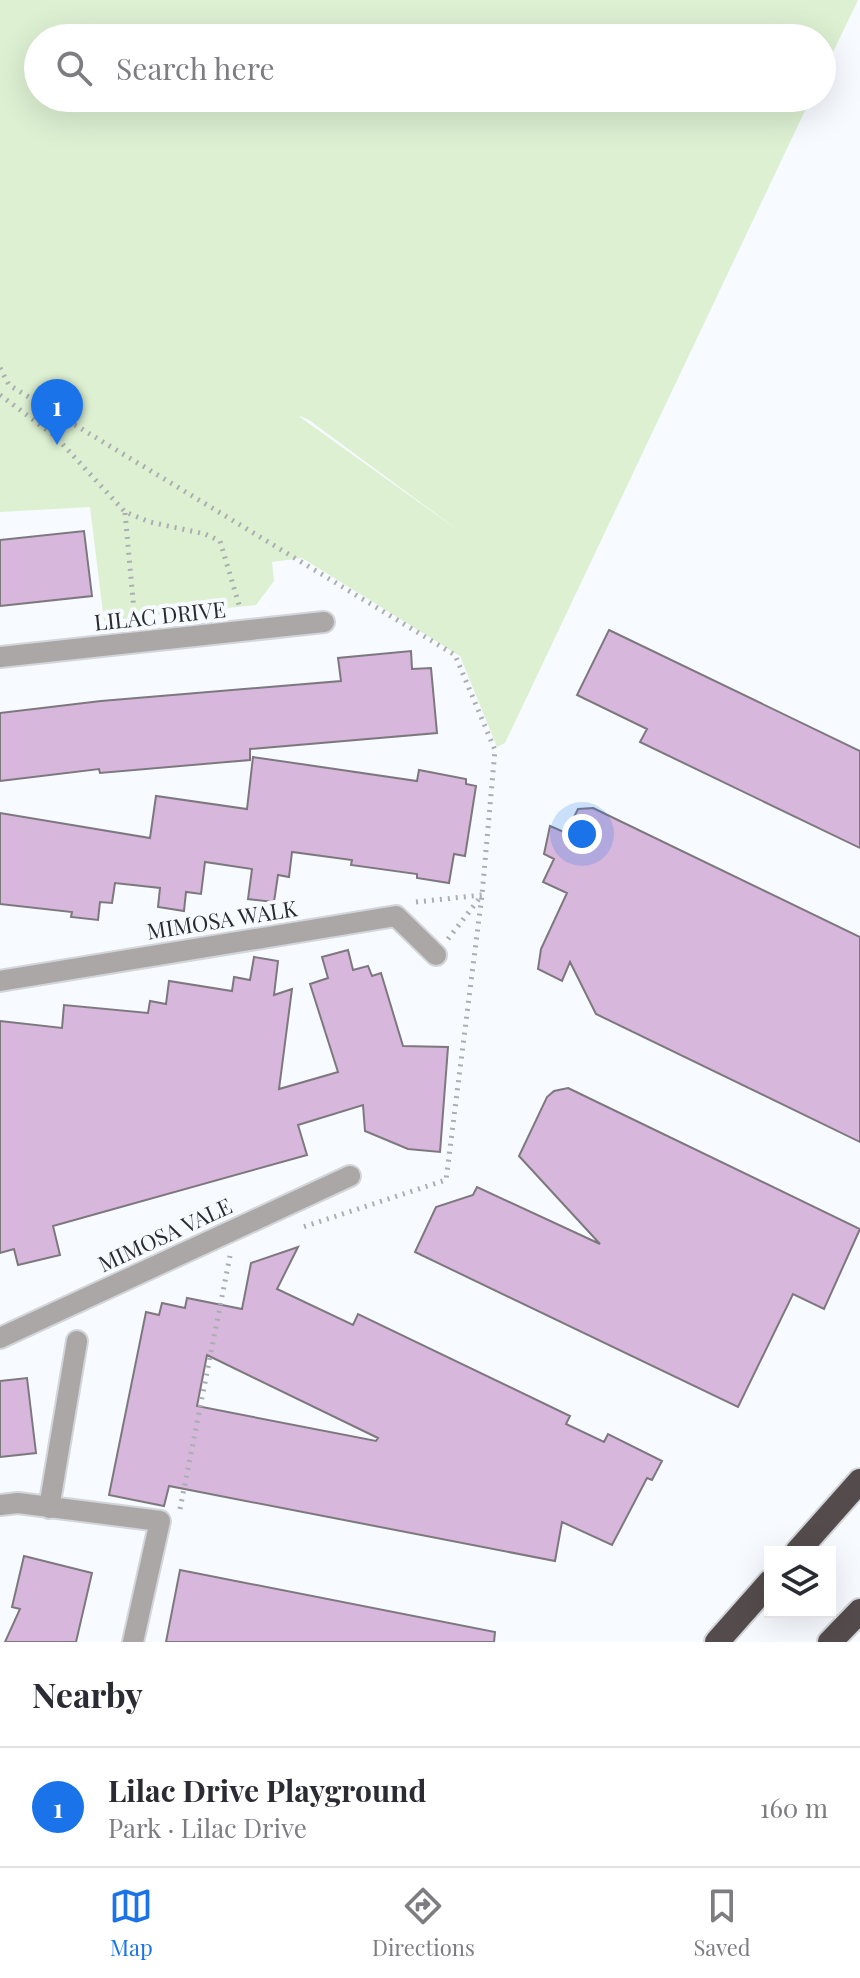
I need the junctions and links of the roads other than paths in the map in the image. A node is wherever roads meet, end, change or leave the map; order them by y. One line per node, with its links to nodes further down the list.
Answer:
1 (324, 622): 2 (street, LILAC DRIVE)
2 (0, 657)
3 (436, 955): 4 (street, MIMOSA WALK)
4 (0, 981)
5 (350, 1176): 6 (street, MIMOSA VALE)
6 (0, 1338)
7 (77, 1341): 10 (street)
8 (860, 1481): 11 (highway)
9 (0, 1505): 10 (street)
10 (49, 1508): 14 (street)
11 (802, 1546)
12 (764, 1589): 15 (highway)
13 (860, 1611): 16 (highway)
14 (133, 1642)
15 (717, 1642)
16 (830, 1642)

